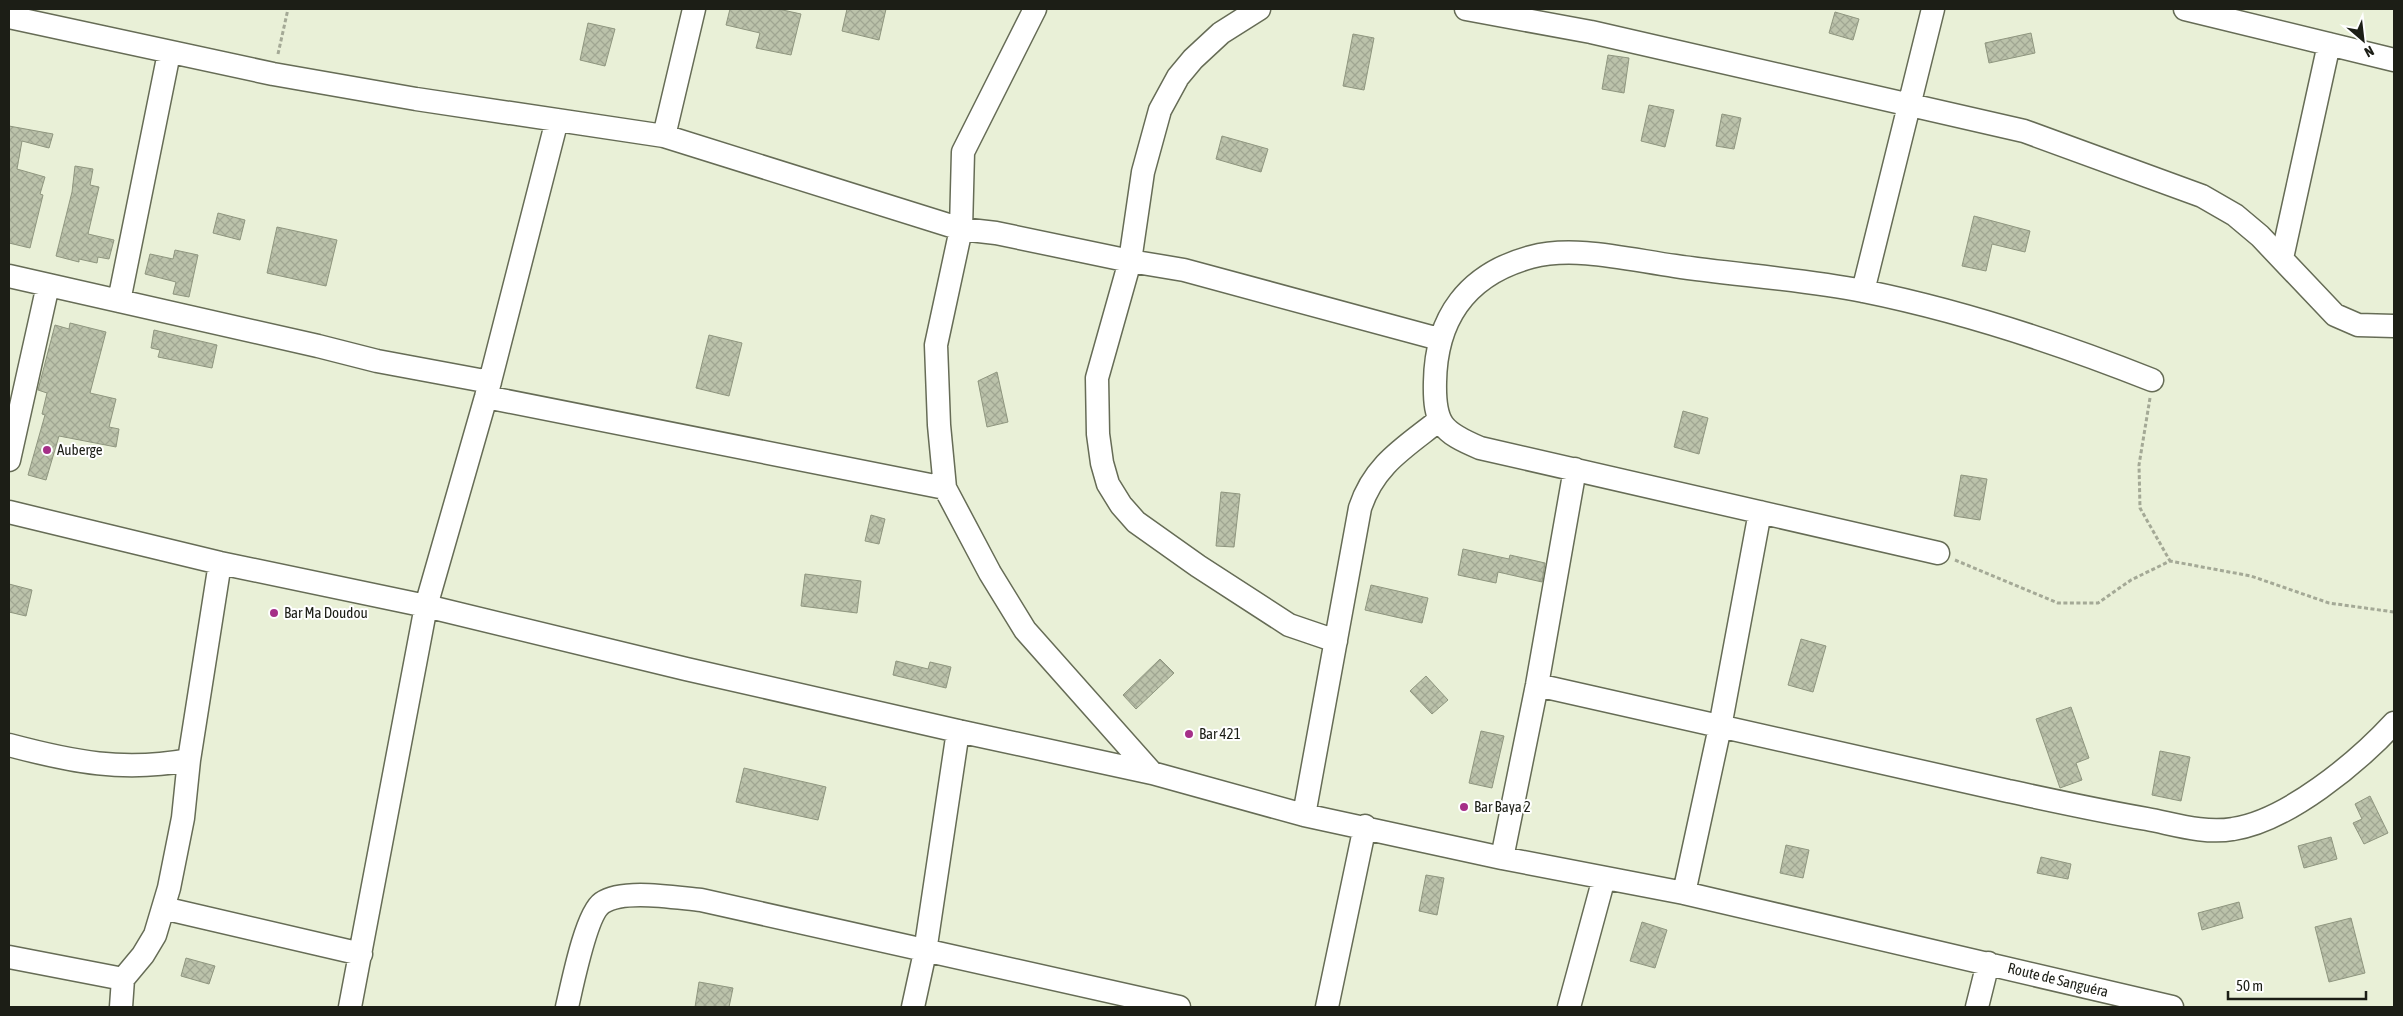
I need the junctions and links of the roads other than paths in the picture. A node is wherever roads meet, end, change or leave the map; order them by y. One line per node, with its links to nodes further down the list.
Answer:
1 (694, 9): 14 (street)
2 (1035, 9): 15 (street)
3 (1259, 9): 17 (street)
4 (1466, 9): 12 (street)
5 (1933, 9): 12 (street)
6 (2190, 9): 9 (street)
7 (9, 17): 8 (street)
8 (45, 17): 10 (street)
9 (2329, 44): 11 (street); 16 (street)
10 (169, 53): 13 (street); 21 (street)
11 (2394, 60)
12 (1910, 106): 16 (street); 20 (street)
13 (557, 120): 14 (street); 25 (street)
14 (664, 136): 15 (street)
15 (961, 229): 17 (street); 29 (street)
16 (2282, 258): 22 (street)
17 (1130, 261): 23 (street); 35 (street)
18 (9, 276): 19 (street)
19 (48, 285): 21 (street); 27 (street)
20 (1863, 291): 23 (street); 24 (street)
21 (119, 301): 25 (street)
22 (2394, 326)
23 (1439, 339): 26 (street)
24 (2152, 380)
25 (488, 389): 29 (street); 34 (street)
26 (1438, 421): 28 (street); 35 (street)
27 (9, 460)
28 (1575, 469): 31 (street); 36 (street)
29 (945, 488): 42 (street)
30 (9, 512): 33 (street)
31 (1760, 512): 32 (street); 38 (street)
32 (1938, 553)
33 (220, 562): 34 (street); 41 (street)
34 (426, 606): 39 (street); 50 (street)
35 (1336, 641): 43 (street)
36 (1537, 686): 38 (street); 45 (street)
37 (2394, 723): 38 (street)
38 (1720, 728): 47 (street)
39 (958, 731): 42 (street); 49 (street)
40 (9, 745): 41 (street)
41 (190, 760): 48 (street)
42 (1152, 773): 43 (street)
43 (1304, 815): 44 (street)
44 (1365, 826): 45 (street); 60 (street)
45 (1502, 858): 46 (street)
46 (1604, 878): 47 (street); 61 (street)
47 (1684, 893): 52 (street)
48 (164, 908): 50 (street); 53 (street)
49 (925, 952): 54 (street); 57 (street); 58 (street)
50 (361, 954): 56 (street)
51 (9, 957): 53 (street)
52 (1988, 963): 62 (street, Route de Sanguéra); 63 (street, Route de Sanguéra)
53 (123, 979): 55 (street)
54 (1099, 999): 59 (street)
55 (121, 1007)
56 (350, 1007)
57 (567, 1007)
58 (914, 1007)
59 (1178, 1007)
60 (1327, 1007)
61 (1569, 1007)
62 (1977, 1007)
63 (2172, 1007)

